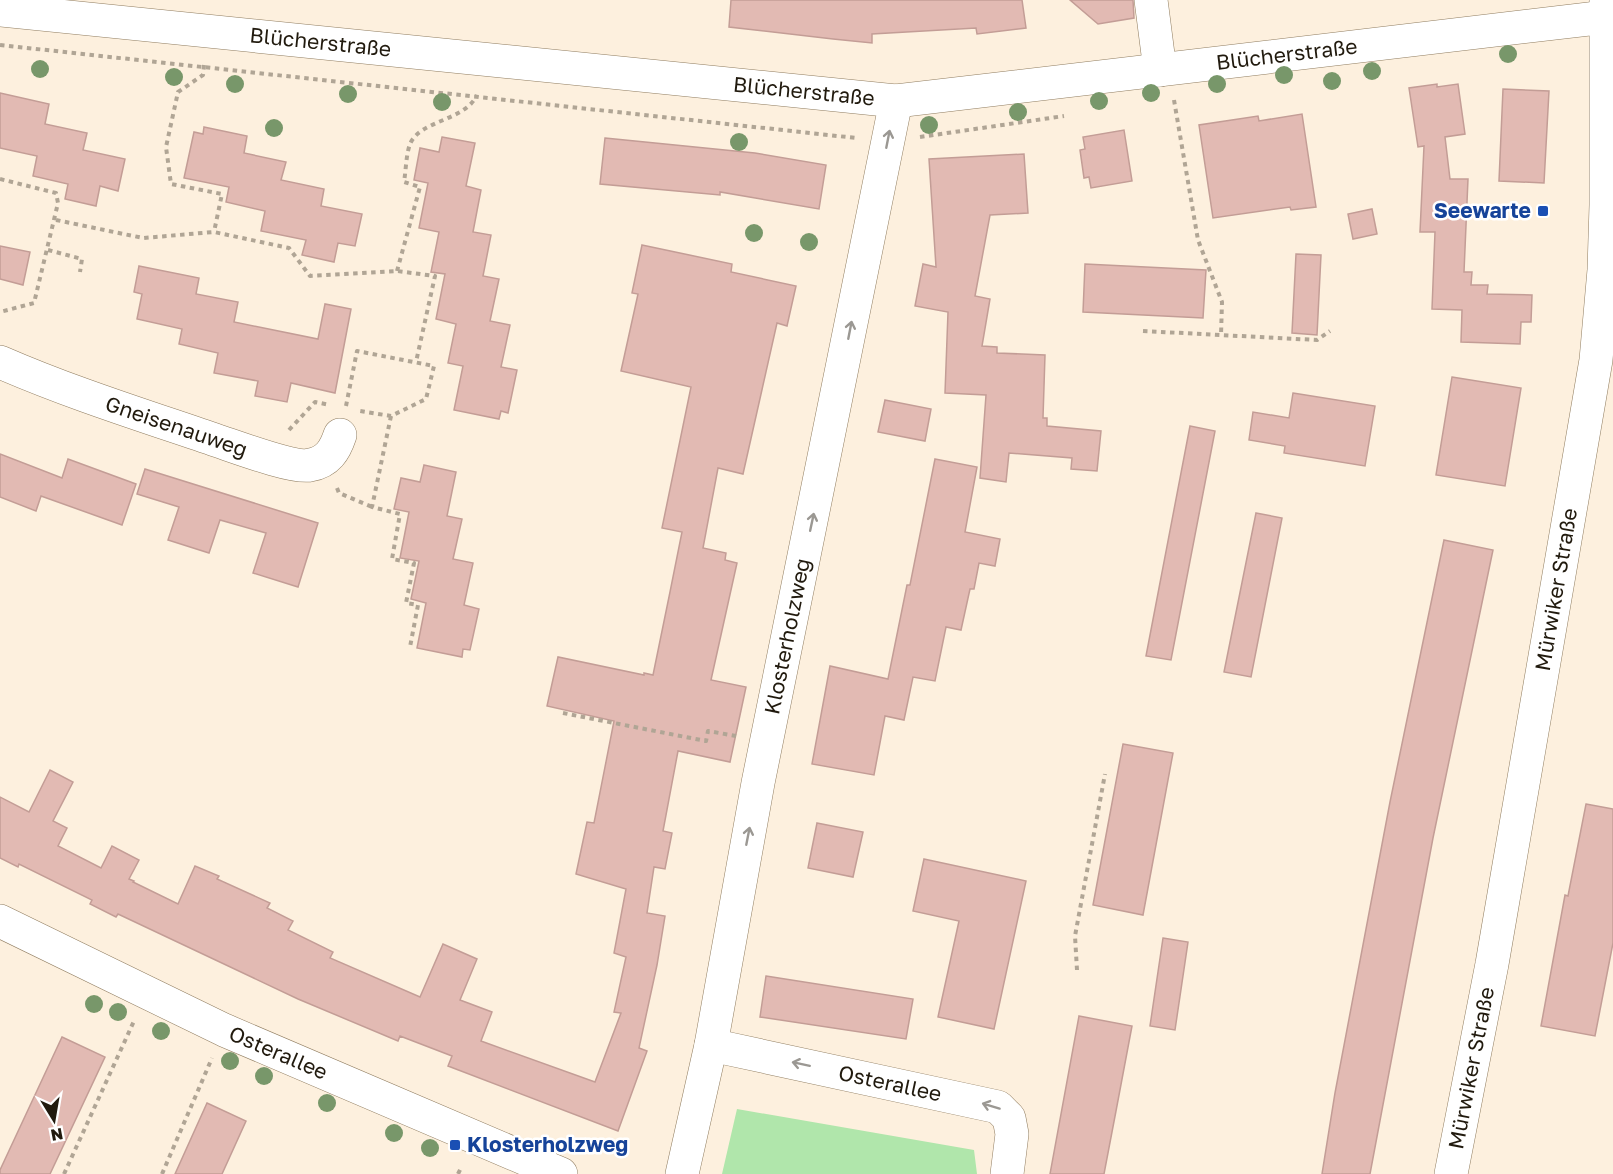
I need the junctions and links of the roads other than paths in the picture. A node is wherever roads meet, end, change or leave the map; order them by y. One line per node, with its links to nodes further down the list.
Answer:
1 (1150, 0): 5 (street)
2 (53, 8): 4 (street, Blücherstraße); 6 (street, Blücherstraße)
3 (1606, 9): 5 (street, Blücherstraße); 14 (street, Mürwiker Straße)
4 (0, 10)
5 (1160, 70): 6 (street, Blücherstraße)
6 (896, 101): 10 (street, Klosterholzweg, one-way to 6)
7 (0, 362): 8 (street, Gneisenauweg)
8 (331, 448)
9 (0, 921): 11 (street, Osterallee)
10 (711, 1045): 12 (street, Klosterholzweg); 13 (street, Osterallee, one-way to 10)
11 (561, 1174)
12 (682, 1174)
13 (1006, 1174)
14 (1451, 1174)

